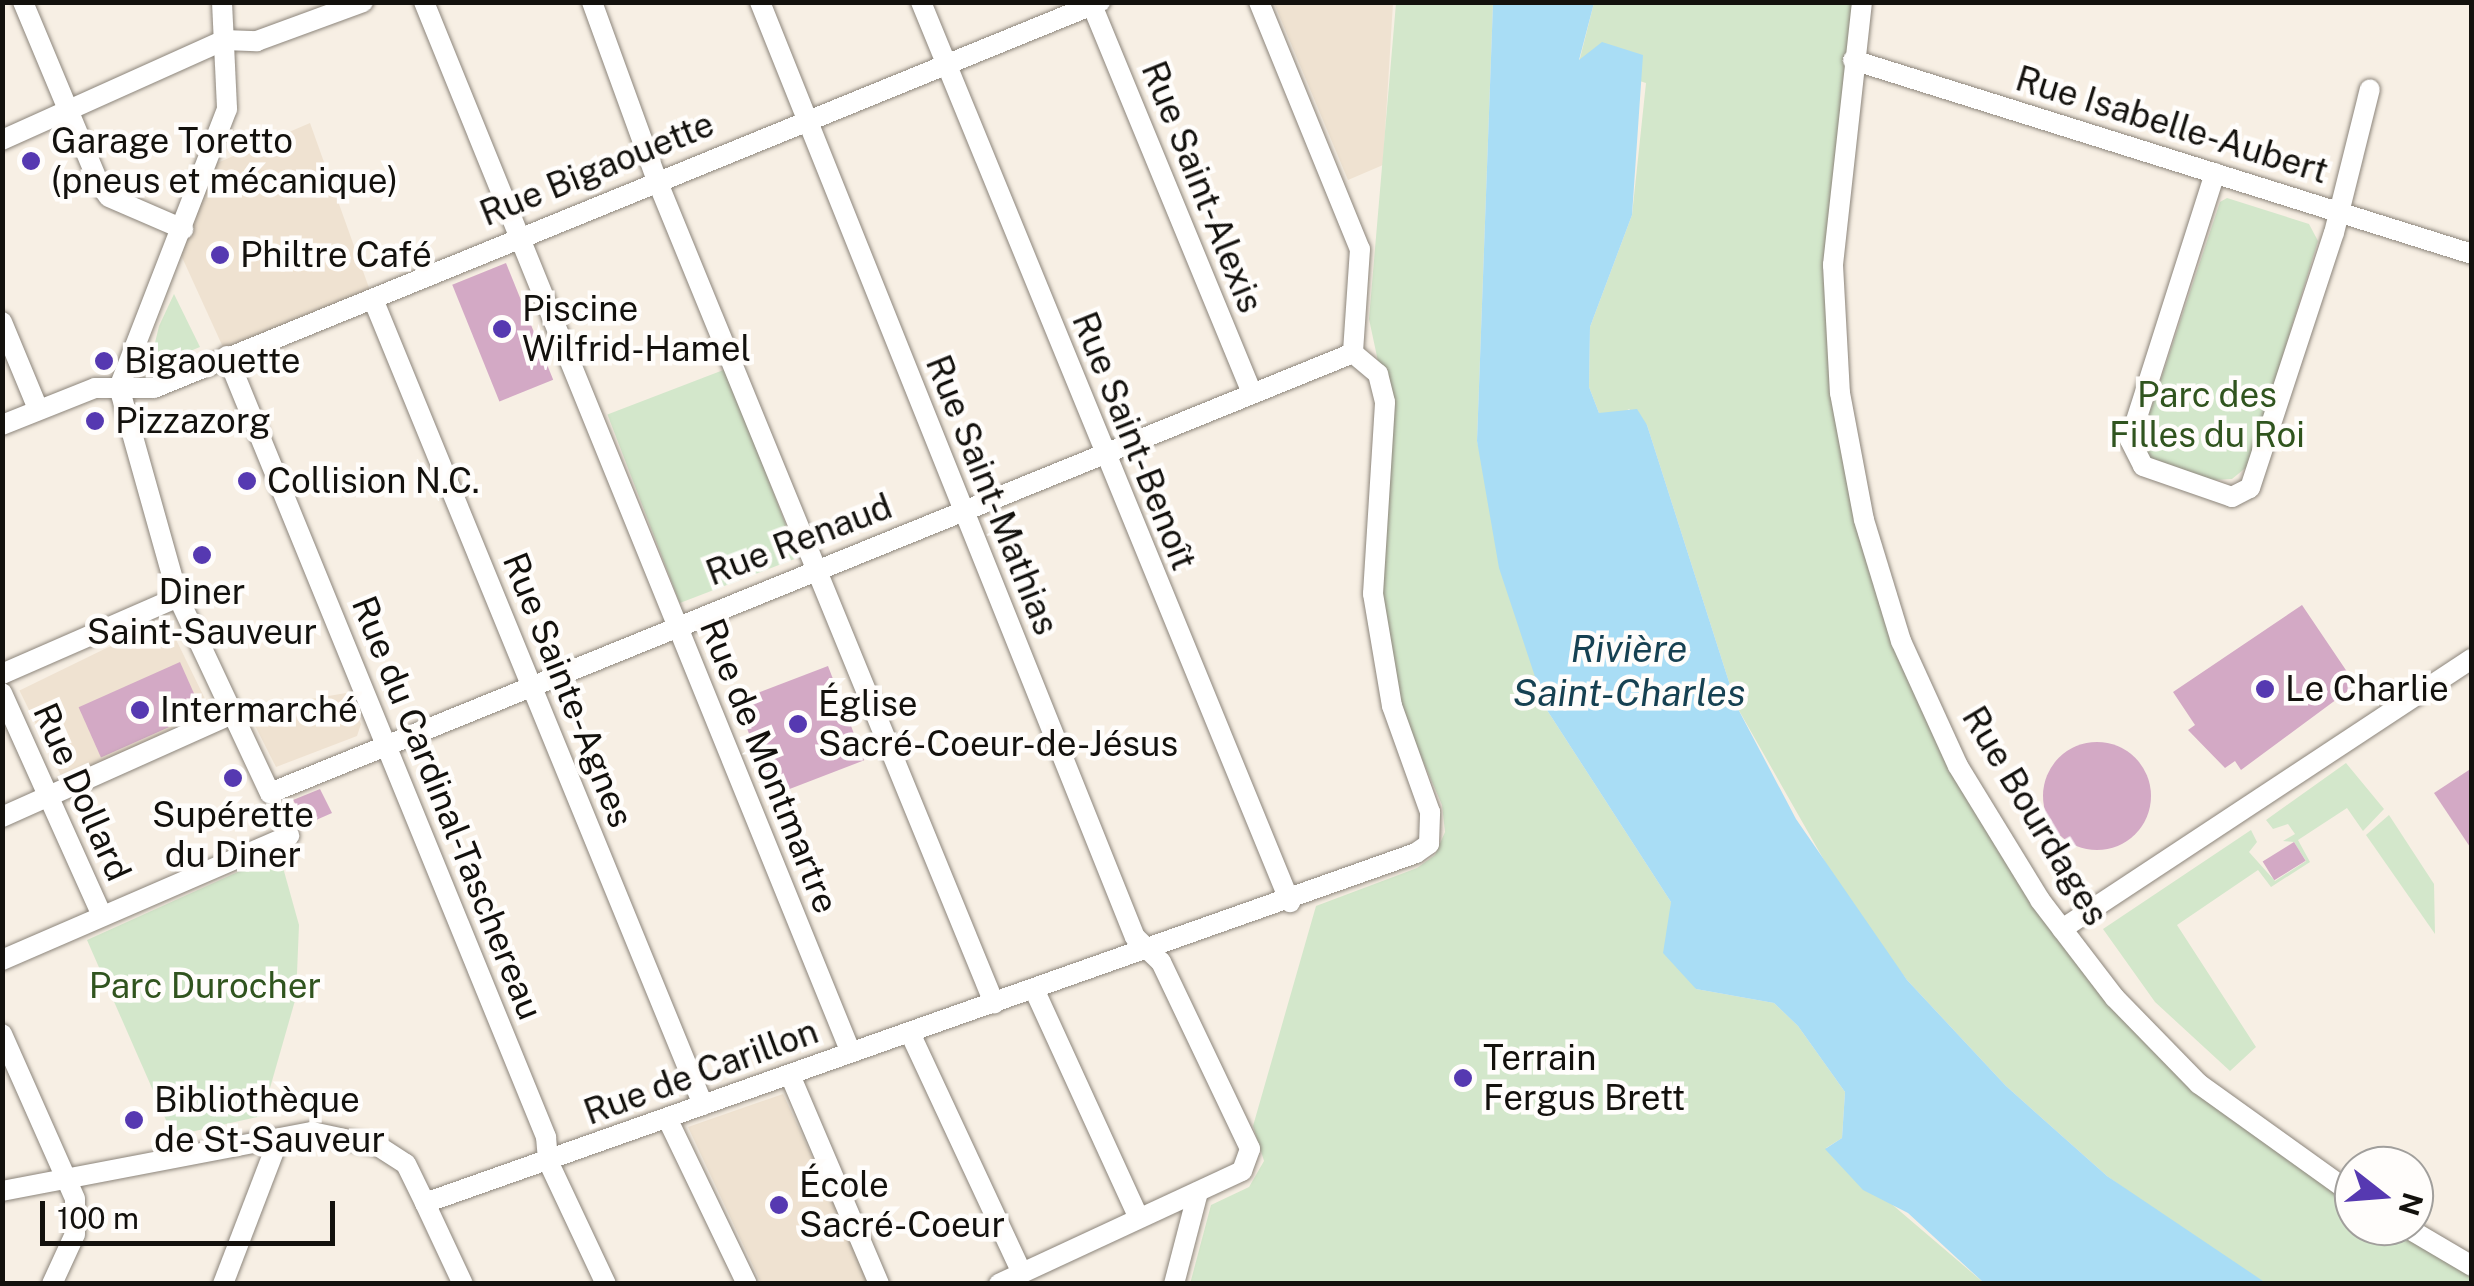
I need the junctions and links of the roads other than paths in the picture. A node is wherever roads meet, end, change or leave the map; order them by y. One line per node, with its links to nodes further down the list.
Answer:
1 (23, 2): 15 (street)
2 (222, 2): 11 (street)
3 (363, 2): 11 (street)
4 (424, 2): 22 (street, Rue de Montmartre)
5 (592, 2): 19 (street)
6 (760, 2): 16 (street, Rue Saint-Mathias)
7 (921, 2): 13 (street, Rue Saint-Benoît)
8 (1259, 2): 26 (street)
9 (1862, 2): 12 (street, Rue Bourdages)
10 (1096, 4): 13 (street, Rue Bigaouette); 29 (street, Rue Saint-Alexis)
11 (224, 40): 15 (street); 21 (street)
12 (1853, 60): 18 (street, Rue Isabelle-Aubert); 48 (street, Rue Bourdages)
13 (946, 66): 16 (street, Rue Bigaouette); 32 (street, Rue Saint-Benoît)
14 (2370, 90): 20 (street)
15 (67, 110): 17 (street); 21 (street)
16 (808, 118): 19 (street, Rue Bigaouette); 33 (street, Rue Saint-Mathias)
17 (2, 140)
18 (2216, 173): 20 (street, Rue Isabelle-Aubert); 20 (street)
19 (656, 178): 22 (street, Rue Bigaouette); 34 (street)
20 (2338, 210): 23 (street, Rue Isabelle-Aubert)
21 (183, 229): 28 (street)
22 (516, 236): 24 (street, Rue Bigaouette); 36 (street, Rue de Montmartre)
23 (2472, 254)
24 (372, 298): 27 (street, Rue Bigaouette); 39 (street, Rue Sainte-Agnes)
25 (2, 322): 30 (street)
26 (1354, 353): 29 (street, Rue Renaud); 46 (street, Rue de Carillon)
27 (227, 356): 28 (street, Rue Bigaouette); 42 (street, Rue du Cardinal-Taschereau)
28 (119, 387): 30 (street, Rue Bigaouette); 35 (street)
29 (1252, 392): 32 (street, Rue Renaud)
30 (38, 409): 31 (street, Rue Bigaouette)
31 (2, 425)
32 (1104, 456): 33 (street, Rue Renaud); 46 (street, Rue Saint-Benoît)
33 (962, 512): 34 (street, Rue Renaud); 49 (street, Rue Saint-Mathias)
34 (815, 568): 36 (street, Rue Renaud); 52 (street)
35 (178, 596): 38 (street); 41 (street)
36 (676, 622): 39 (street, Rue Renaud); 55 (street, Rue de Montmartre)
37 (2472, 659): 48 (street)
38 (2, 674)
39 (531, 688): 42 (street, Rue Renaud); 57 (street, Rue Sainte-Agnes)
40 (2, 693): 43 (street, Rue Dollard)
41 (230, 715): 42 (street, Rue Renaud); 43 (street)
42 (387, 746): 60 (street, Rue du Cardinal-Taschereau)
43 (49, 797): 44 (street); 47 (street, Rue Dollard)
44 (2, 817)
45 (289, 836): 47 (street)
46 (1290, 902): 49 (street, Rue de Carillon)
47 (102, 916): 50 (street)
48 (2062, 929): 62 (street, Rue Bourdages)
49 (1150, 948): 51 (street, Rue de Carillon); 64 (street, Rue Saint-Mathias)
50 (2, 960)
51 (1034, 990): 52 (street, Rue de Carillon); 66 (street)
52 (994, 1003): 53 (street, Rue de Carillon)
53 (910, 1032): 55 (street, Rue de Carillon); 69 (street)
54 (2, 1034): 61 (street)
55 (850, 1053): 56 (street, Rue de Carillon)
56 (790, 1075): 57 (street, Rue de Carillon); 75 (street)
57 (704, 1105): 58 (street, Rue de Carillon)
58 (668, 1120): 60 (street, Rue de Carillon); 74 (street)
59 (279, 1138): 61 (street); 65 (street); 71 (street)
60 (548, 1161): 65 (street, Rue de Carillon); 73 (street, Rue du Cardinal-Taschereau)
61 (70, 1181): 63 (street); 70 (street)
62 (2334, 1181)
63 (2, 1192)
64 (1198, 1192): 66 (street); 77 (street)
65 (425, 1202): 72 (street)
66 (1138, 1216): 69 (street)
67 (2434, 1244): 68 (street)
68 (2472, 1266)
69 (1022, 1271): 76 (street)
70 (52, 1284)
71 (223, 1284)
72 (462, 1284)
73 (606, 1284)
74 (747, 1284)
75 (879, 1284)
76 (999, 1284)
77 (1174, 1284)

